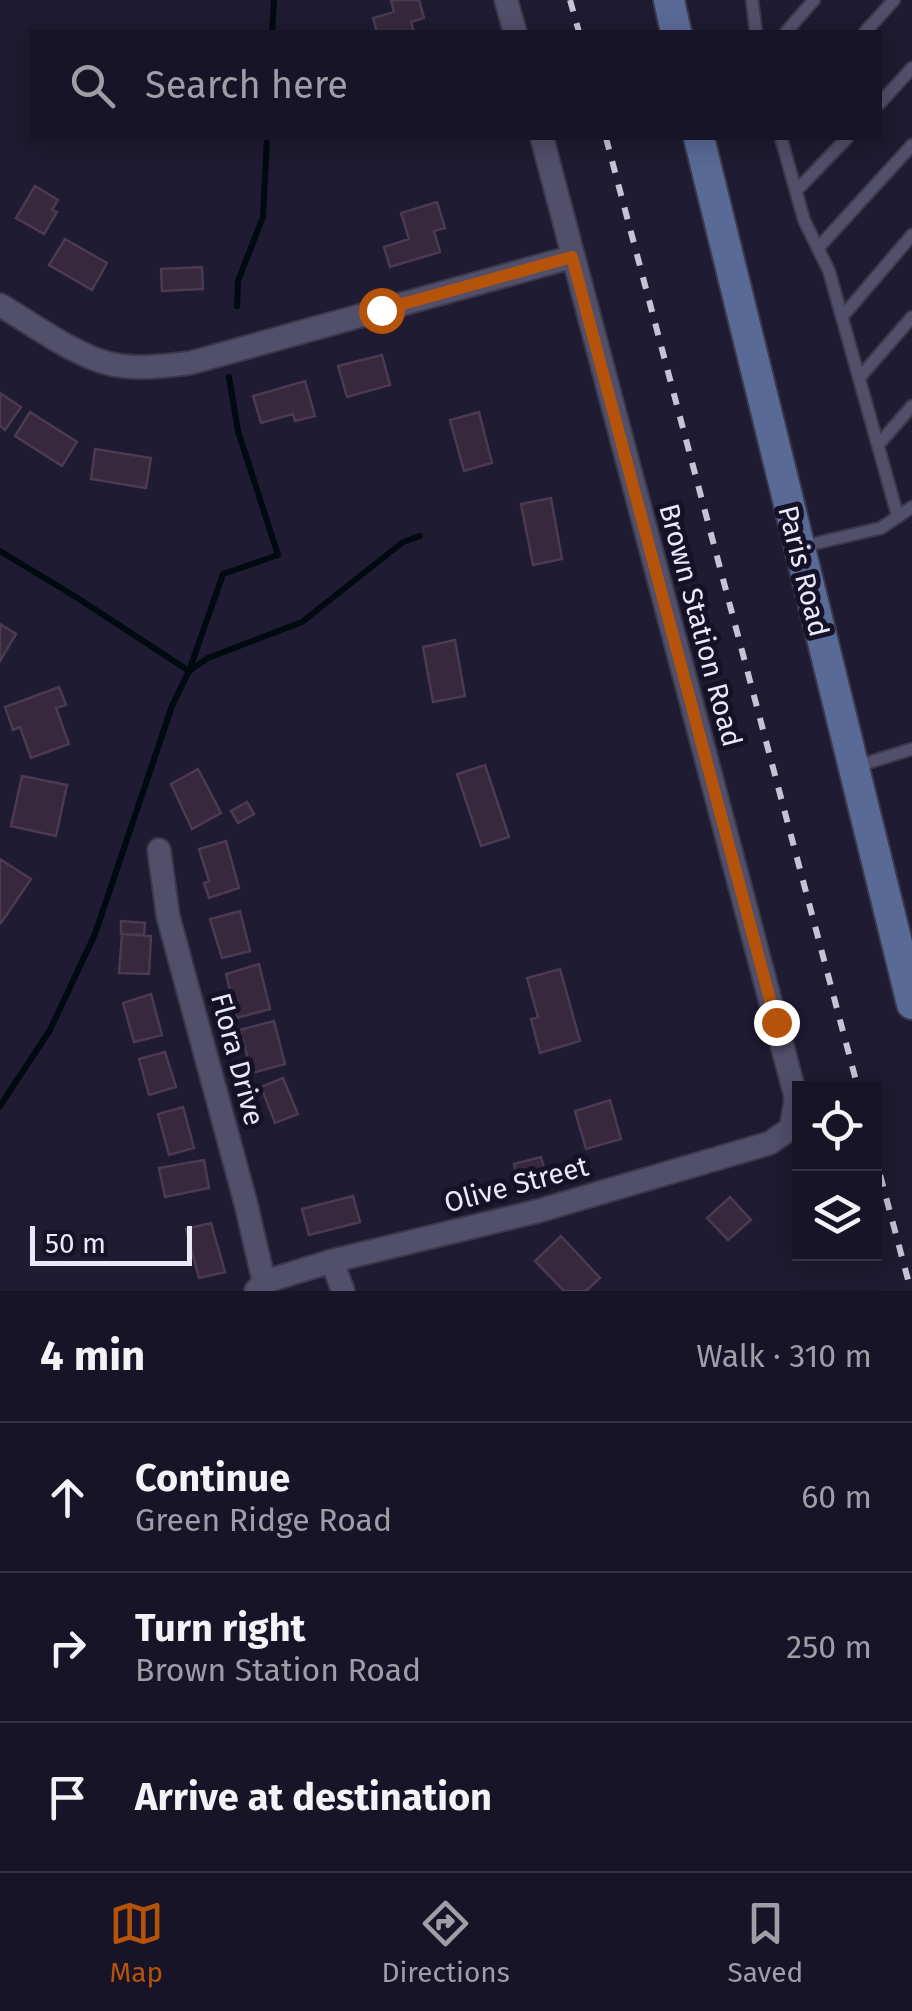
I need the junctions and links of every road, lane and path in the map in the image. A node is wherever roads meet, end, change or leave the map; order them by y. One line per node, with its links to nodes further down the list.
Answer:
1 (506, 0): 6 (street)
2 (669, 0): 7 (main road)
3 (752, 0): 8 (lane)
4 (814, 0): 9 (lane)
5 (894, 0): 10 (lane)
6 (514, 30)
7 (676, 30)
8 (756, 30)
9 (788, 30)
10 (867, 30)
11 (912, 68): 12 (lane)
12 (882, 101)
13 (543, 140): 21 (street, Brown Station Road)
14 (699, 140): 30 (main road, Paris Road)
15 (781, 140): 18 (lane)
16 (845, 140): 18 (lane)
17 (912, 145): 20 (lane)
18 (796, 191): 20 (lane)
19 (912, 235): 23 (lane)
20 (818, 248): 23 (lane)
21 (572, 257): 22 (street); 35 (street, Brown Station Road)
22 (0, 305)
23 (842, 317): 25 (lane)
24 (912, 317): 25 (lane)
25 (859, 378): 27 (lane)
26 (912, 406): 27 (lane)
27 (878, 445): 29 (lane)
28 (912, 507): 29 (lane)
29 (898, 516): 30 (lane)
30 (798, 547): 32 (main road, Paris Road)
31 (912, 749): 32 (lane)
32 (852, 767): 34 (main road, Paris Road)
33 (159, 850): 37 (street, Flora Drive)
34 (910, 989)
35 (790, 1128): 36 (street, Olive Street)
36 (332, 1261): 37 (street, Olive Street); 38 (street)
37 (260, 1286)
38 (343, 1291)

